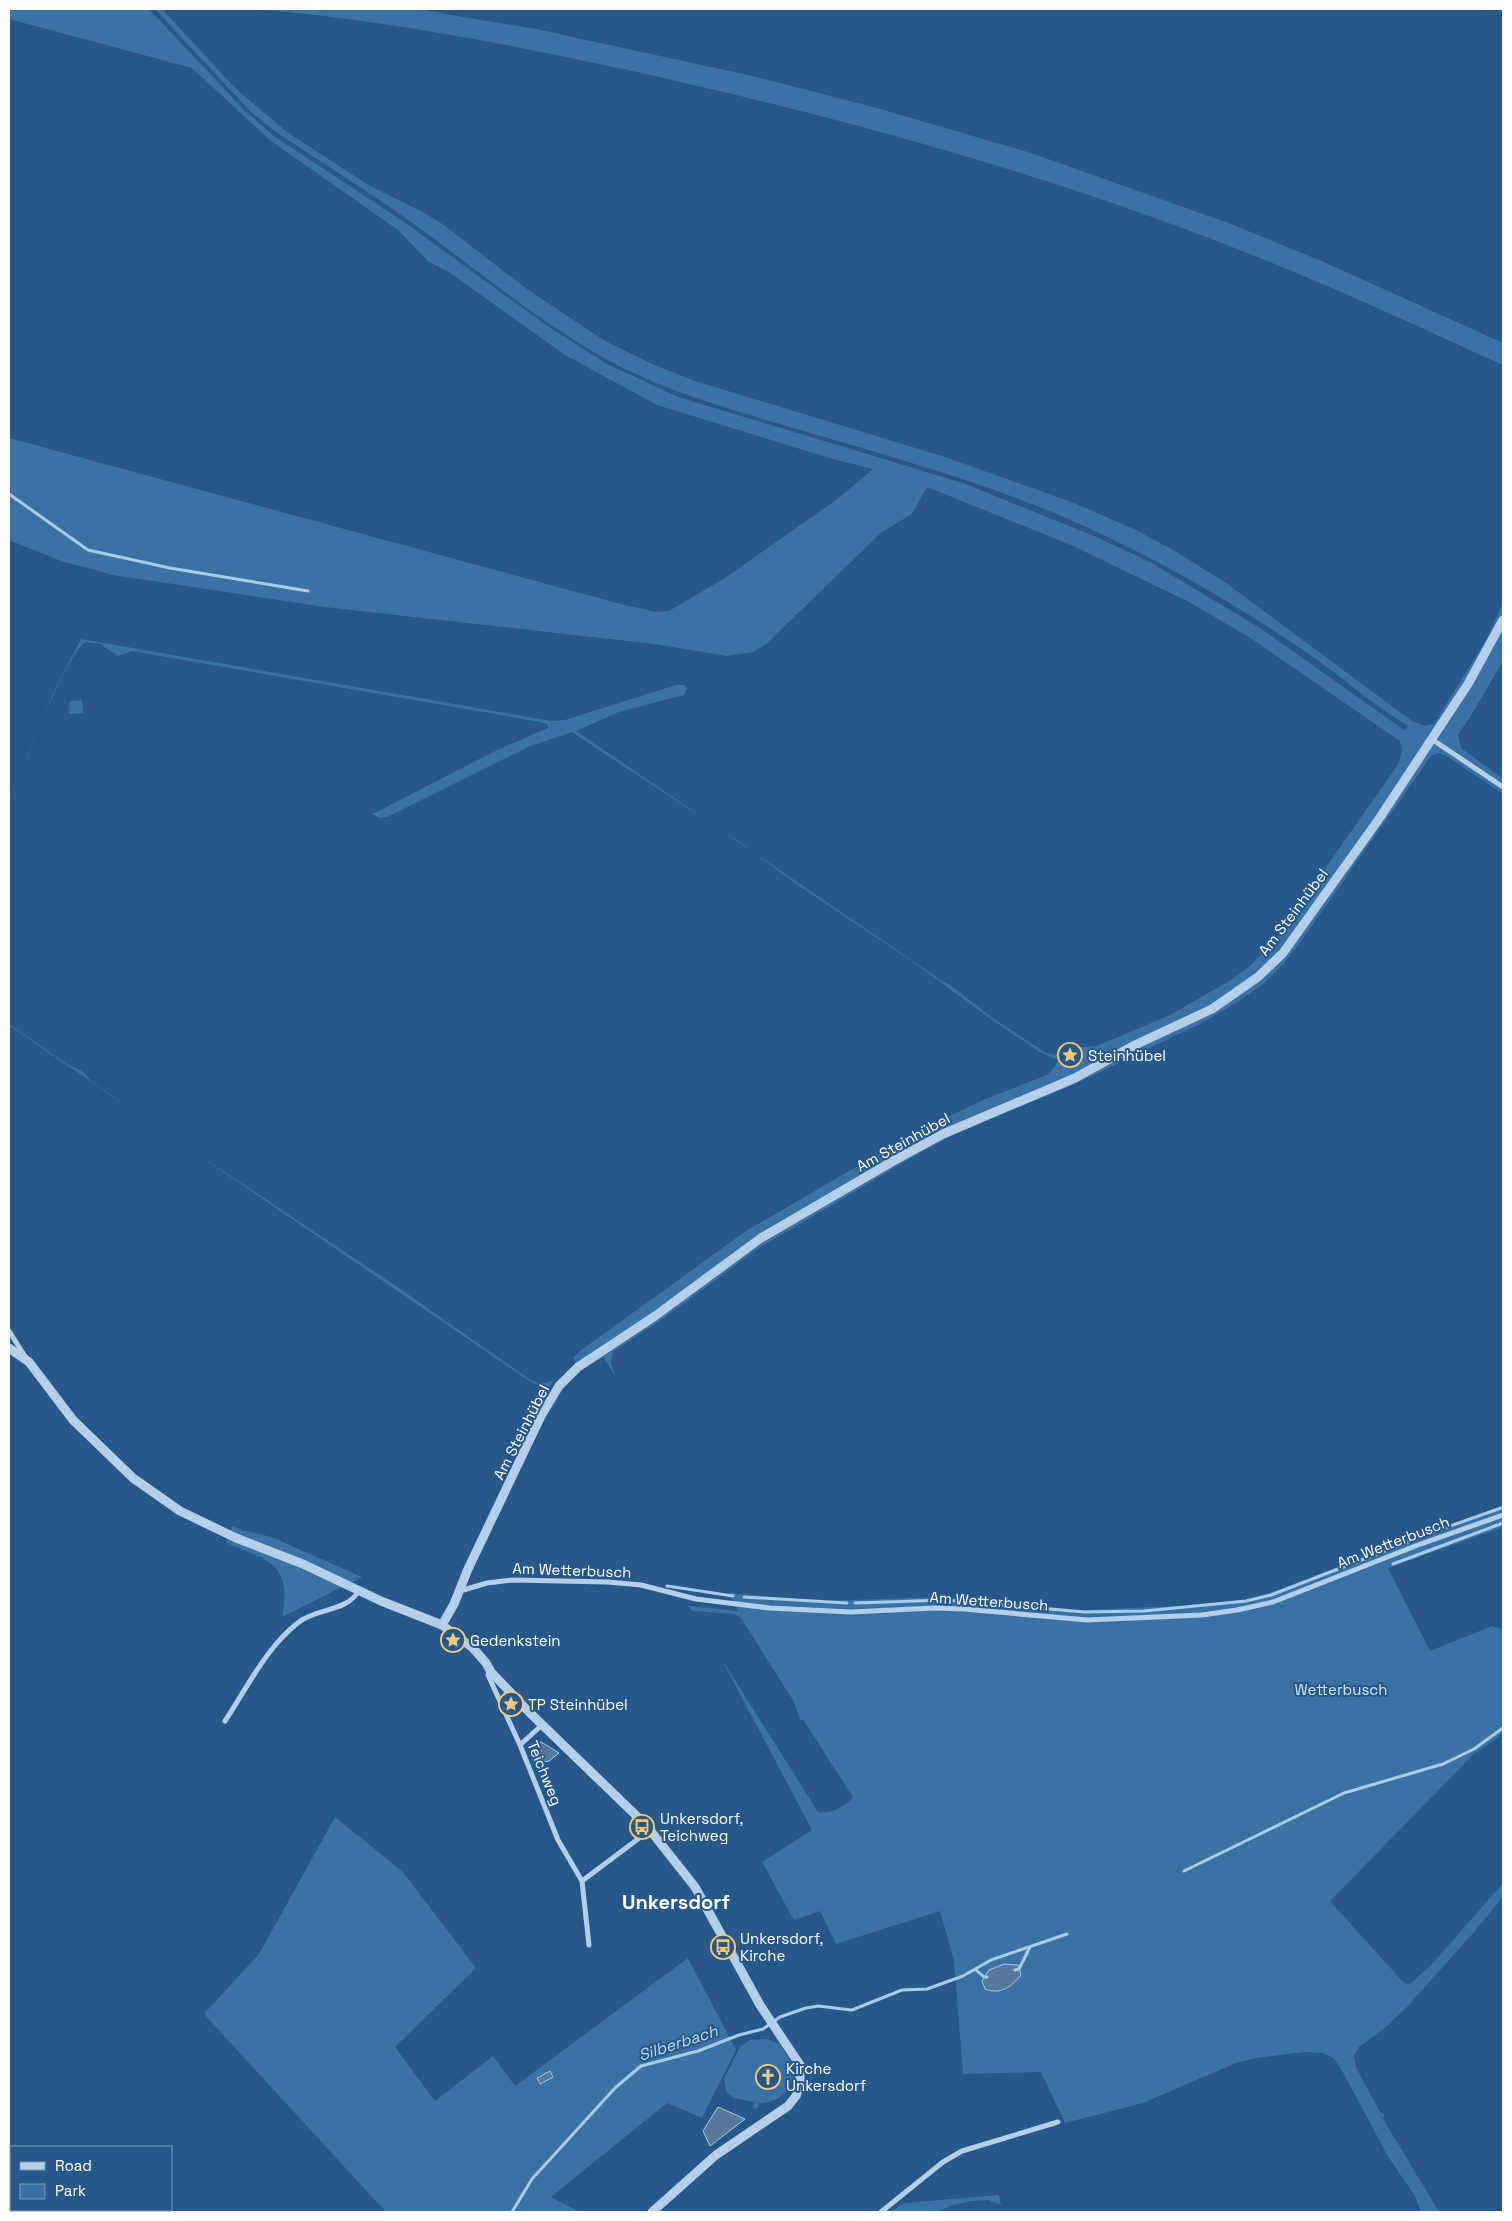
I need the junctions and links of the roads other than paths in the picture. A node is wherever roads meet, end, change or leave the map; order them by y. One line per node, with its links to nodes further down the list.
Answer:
1 (1503, 620): 2 (street, Am Steinhübel)
2 (1433, 740): 3 (street); 9 (street, Am Steinhübel)
3 (1503, 788)
4 (9, 1331): 6 (street)
5 (9, 1348): 6 (street)
6 (29, 1362): 8 (street)
7 (1503, 1516): 9 (street, Am Wetterbusch)
8 (359, 1590): 10 (street); 12 (street)
9 (460, 1591): 10 (street, Am Steinhübel)
10 (442, 1625): 11 (street)
11 (491, 1672): 13 (street); 14 (street, Teichweg)
12 (225, 1721)
13 (542, 1725): 14 (street); 15 (street)
14 (520, 1745): 16 (street, Teichweg)
15 (650, 1830): 16 (street); 19 (street)
16 (582, 1881): 17 (street, Teichweg)
17 (588, 1945)
18 (1058, 2122): 20 (street)
19 (652, 2212)
20 (881, 2212)

